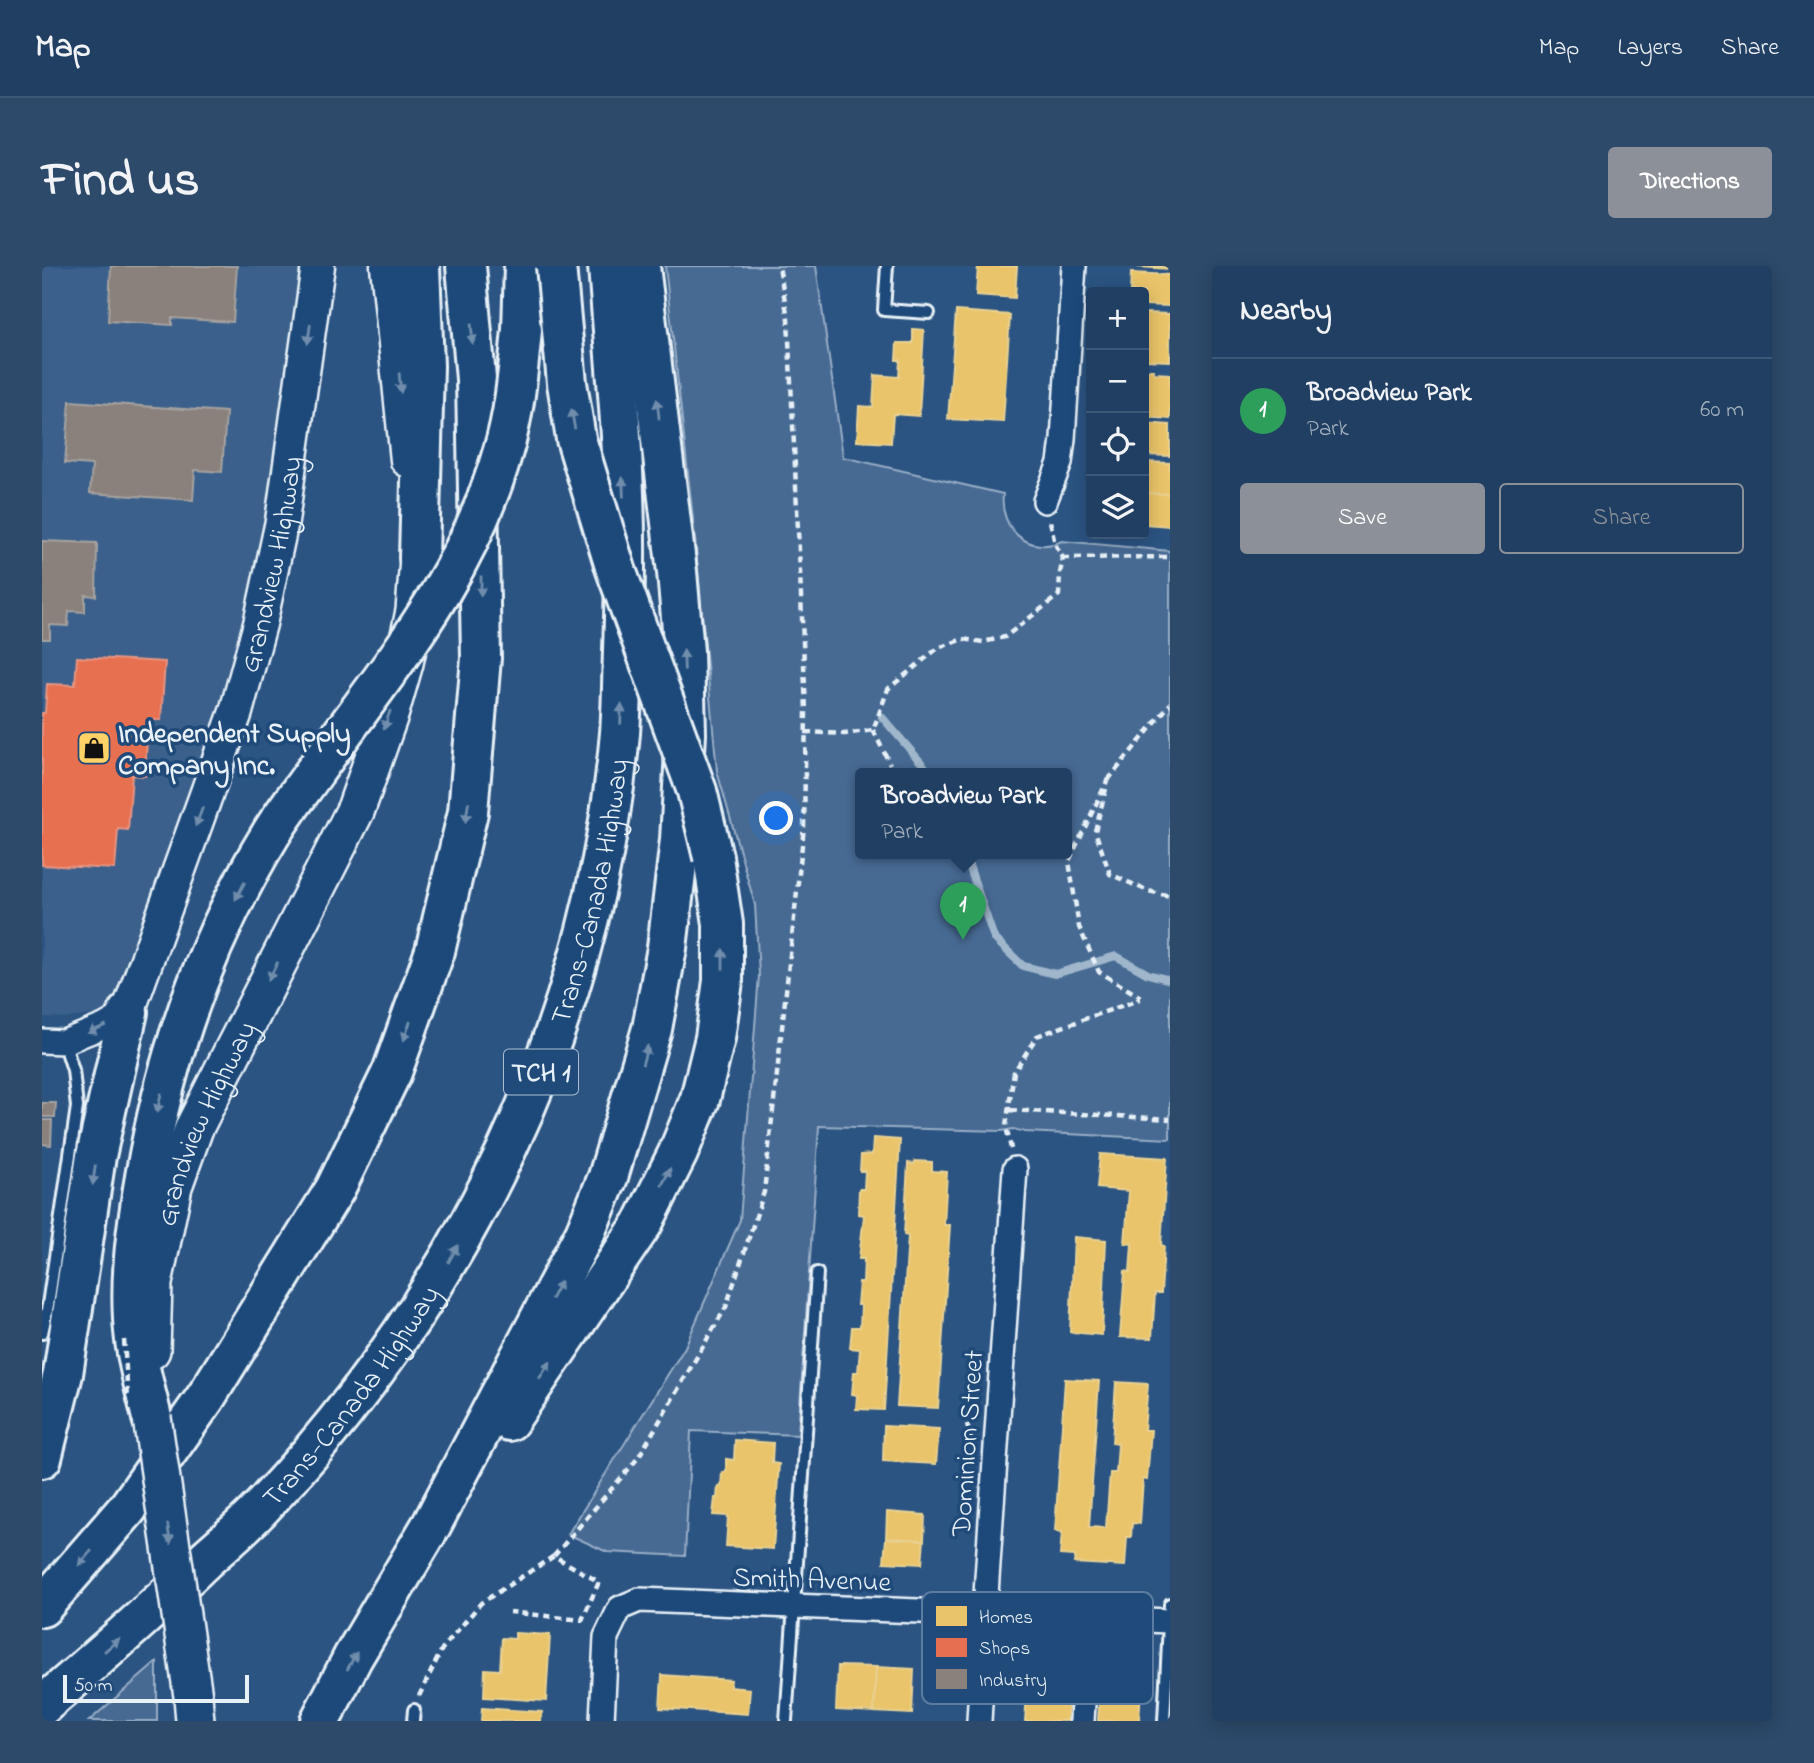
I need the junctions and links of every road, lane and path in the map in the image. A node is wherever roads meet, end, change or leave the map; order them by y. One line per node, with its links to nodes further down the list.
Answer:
1 (318, 266): 24 (main road, Grandview Highway, one-way to 24)
2 (387, 266): 14 (main road, one-way to 14)
3 (420, 266): 14 (highway)
4 (466, 266): 36 (highway, one-way to 36)
5 (524, 266): 31 (highway, one-way to 31, bridge)
6 (556, 266): 34 (highway, one-way to 6, bridge)
7 (608, 266): 41 (highway, Trans-Canada Highway / TCH 1, one-way to 7)
8 (640, 266): 34 (highway, one-way to 8)
9 (887, 266): 11 (lane)
10 (1074, 266): 12 (street)
11 (929, 313)
12 (1045, 501): 15 (path)
13 (1170, 557): 15 (path)
14 (419, 558): 31 (main road, Grandview Highway, one-way to 31)
15 (1063, 558): 17 (path)
16 (1170, 704): 20 (path)
17 (873, 730): 18 (path); 19 (path)
18 (805, 732)
19 (890, 764)
20 (1108, 779): 21 (path); 23 (path)
21 (1072, 855)
22 (1070, 859): 26 (path)
23 (1170, 897)
24 (128, 1012): 25 (street, one-way to 25); 33 (highway, one-way to 33)
25 (53, 1042): 30 (lane)
26 (1010, 1110): 27 (path); 28 (path)
27 (1170, 1119)
28 (1015, 1169): 35 (street, Dominion Street)
29 (817, 1273): 37 (lane)
30 (42, 1333)
31 (143, 1334): 32 (highway)
32 (152, 1418): 42 (main road, one-way to 42, bridge)
33 (42, 1458)
34 (432, 1524): 44 (highway, one-way to 34)
35 (986, 1592)
36 (42, 1607)
37 (795, 1608): 38 (street, Smith Avenue); 45 (street, Smith Avenue); 46 (lane)
38 (922, 1611)
39 (510, 1612): 43 (path)
40 (1170, 1615): 47 (lane)
41 (42, 1706)
42 (194, 1709)
43 (413, 1716)
44 (320, 1721)
45 (602, 1721)
46 (786, 1721)
47 (1164, 1721)

